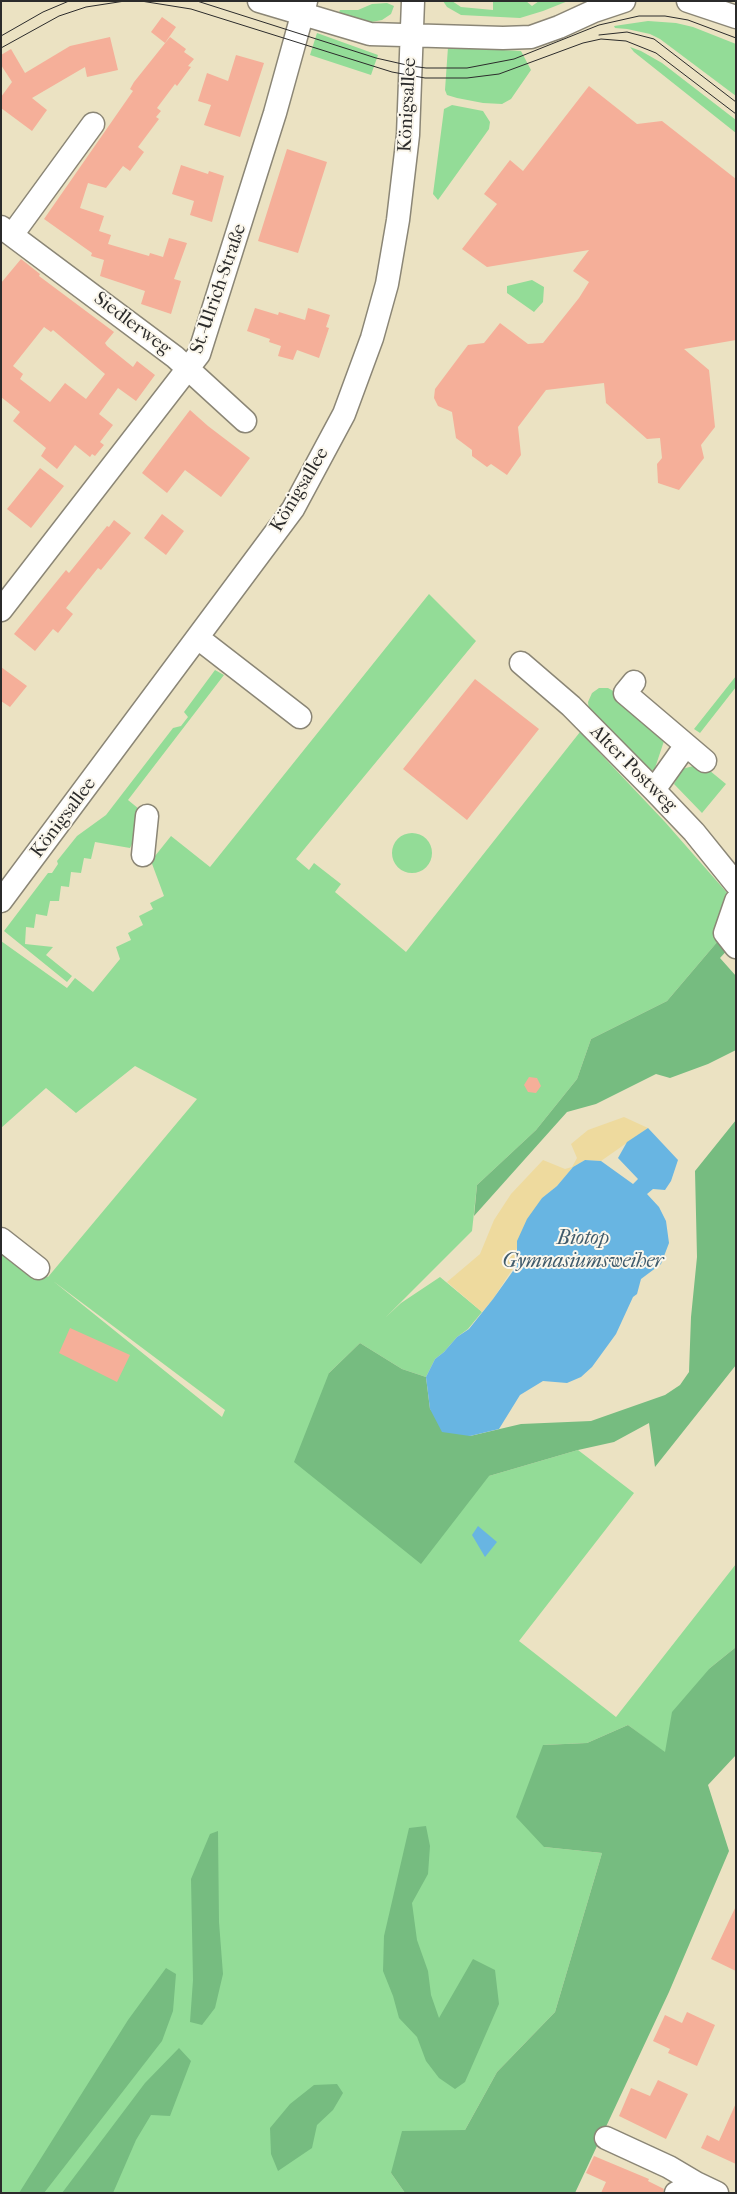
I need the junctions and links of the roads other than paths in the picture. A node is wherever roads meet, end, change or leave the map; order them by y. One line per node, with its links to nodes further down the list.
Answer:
1 (259, 1): 5 (street)
2 (413, 1): 7 (street, Königsallee)
3 (624, 1): 7 (street)
4 (688, 1): 6 (street)
5 (304, 8): 7 (street); 10 (street, St.-Ulrich-Straße)
6 (736, 17)
7 (412, 35): 13 (street, Königsallee)
8 (93, 124): 9 (street, Siedlerweg)
9 (7, 231): 10 (street, Siedlerweg)
10 (189, 370): 11 (street, Siedlerweg); 12 (street, St.-Ulrich-Straße)
11 (246, 420)
12 (1, 610)
13 (198, 638): 16 (street); 23 (street, Königsallee)
14 (521, 663): 19 (street, Alter Postweg)
15 (634, 682): 17 (street)
16 (300, 718)
17 (686, 745): 18 (street); 19 (street)
18 (705, 761)
19 (654, 790): 22 (street, Alter Postweg)
20 (147, 816): 21 (street)
21 (143, 855)
22 (736, 884)
23 (1, 901)
24 (736, 901): 25 (street)
25 (736, 947)
26 (1, 1239): 27 (street)
27 (38, 1268)
28 (606, 2138): 29 (street)
29 (696, 2183): 30 (street); 31 (street)
30 (676, 2193)
31 (717, 2193)

